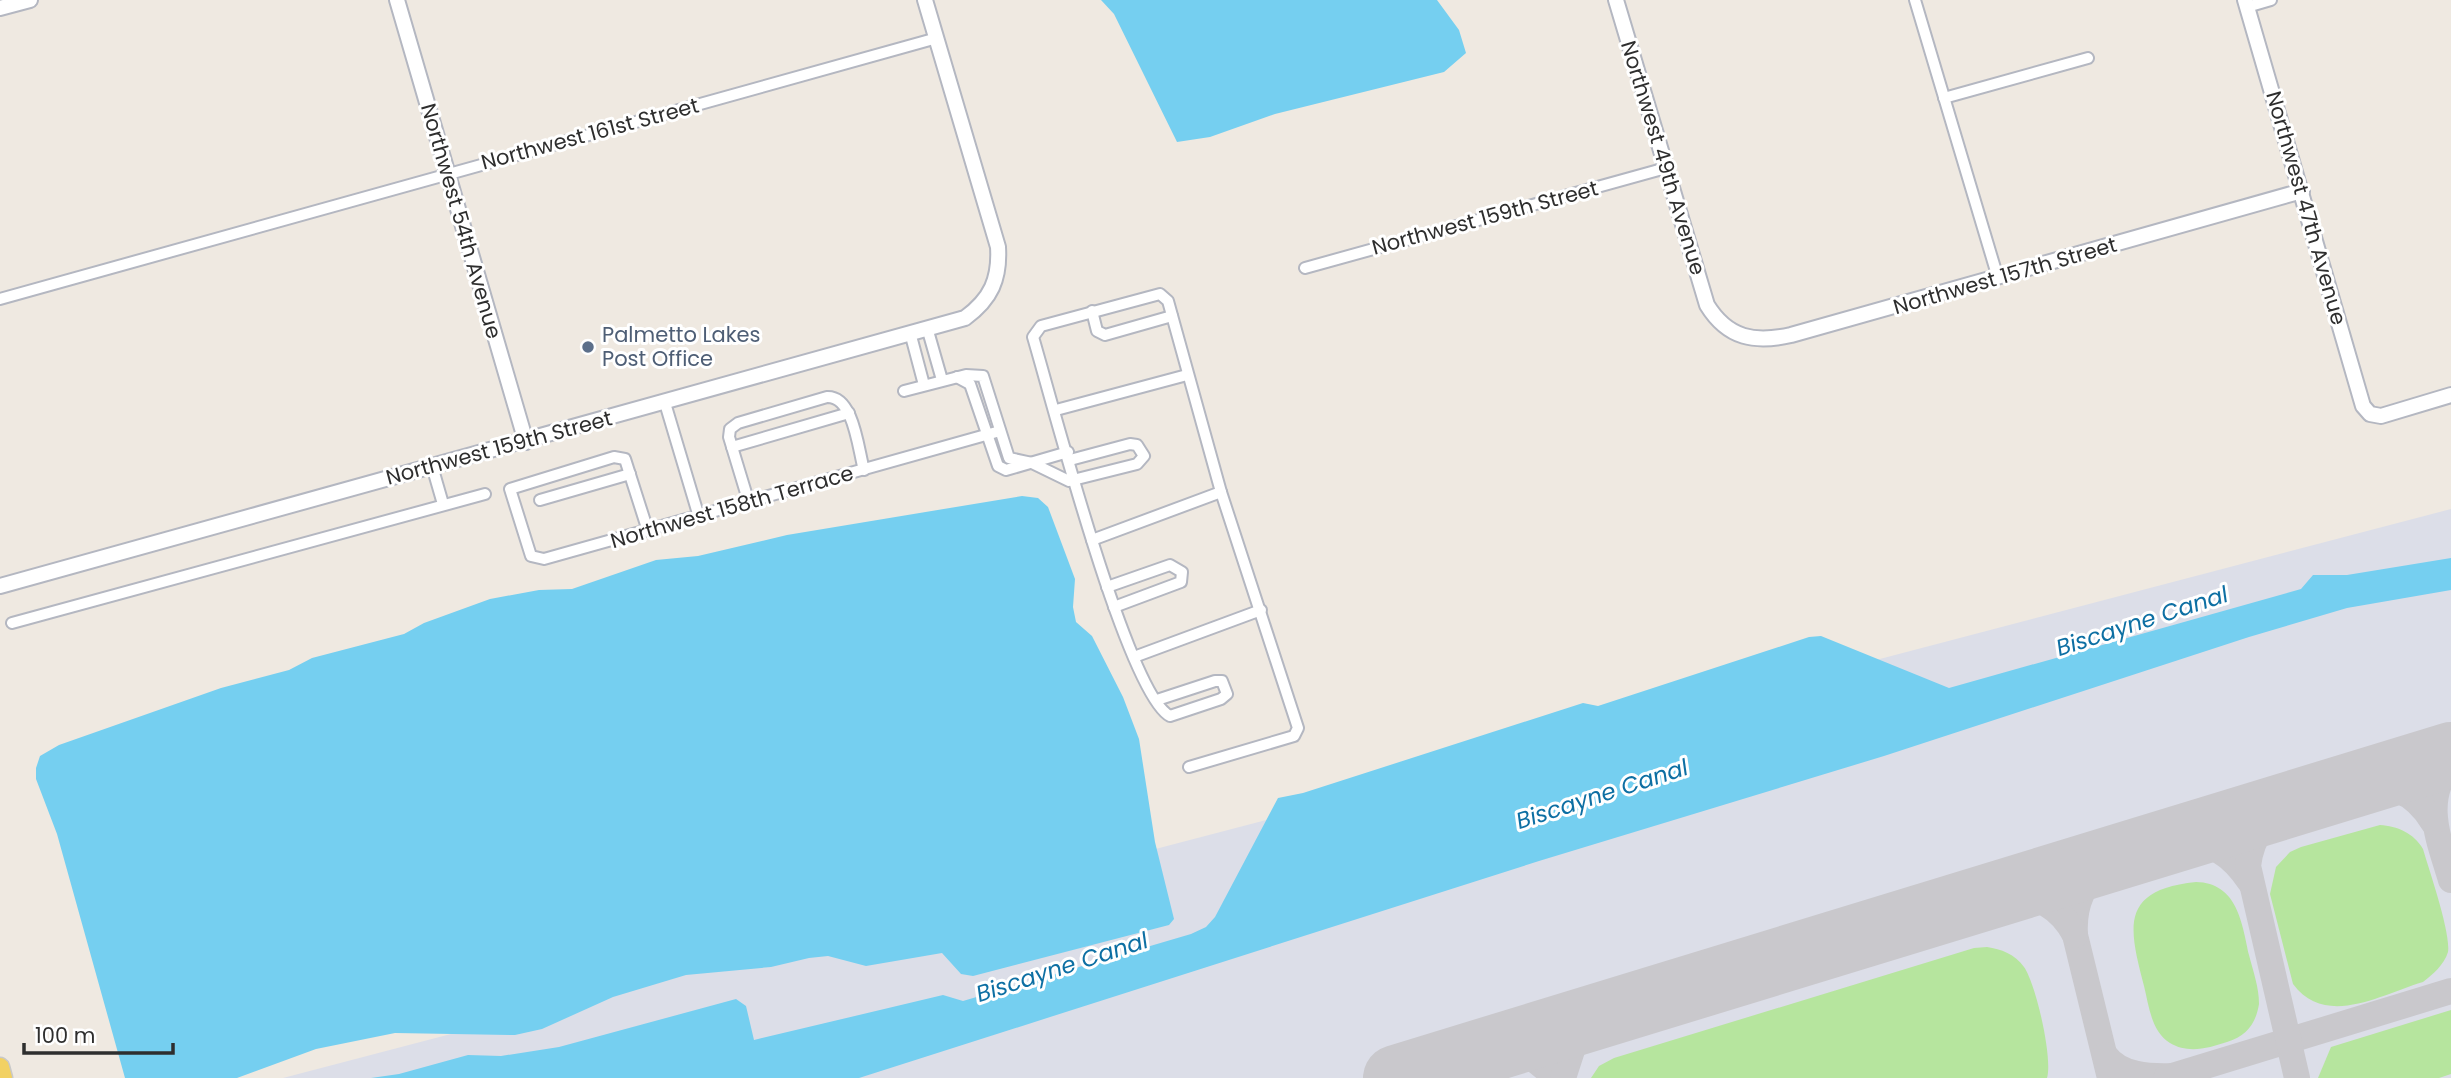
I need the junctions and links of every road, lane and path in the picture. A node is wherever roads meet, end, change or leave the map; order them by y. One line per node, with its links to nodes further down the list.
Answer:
1 (30, 0): 8 (street)
2 (397, 0): 13 (street, Northwest 54th Avenue)
3 (925, 0): 9 (street)
4 (1616, 0): 12 (street, Northwest 49th Avenue)
5 (1915, 0): 11 (street)
6 (2271, 0): 7 (street)
7 (2246, 3): 14 (street, Northwest 47th Avenue)
8 (0, 8)
9 (937, 38): 13 (street, Northwest 161st Street); 21 (street, Northwest 159th Street)
10 (2088, 58): 11 (street)
11 (1944, 98): 16 (street)
12 (1666, 169): 15 (street, Northwest 159th Street); 19 (street, Northwest 49th Avenue)
13 (447, 174): 17 (street, Northwest 161st Street); 34 (street, Northwest 54th Avenue)
14 (2302, 191): 16 (street, Northwest 157th Street); 28 (street, Northwest 47th Avenue)
15 (1305, 268)
16 (1998, 278): 19 (street, Northwest 157th Street)
17 (0, 299)
18 (1092, 312): 20 (street); 20 (street); 30 (street)
19 (1713, 314)
20 (1172, 316): 23 (street)
21 (928, 331): 22 (street, Northwest 159th Street); 25 (street)
22 (911, 335): 26 (street); 29 (street, Northwest 159th Street)
23 (1187, 375): 30 (street); 42 (street)
24 (957, 377): 25 (street); 32 (street); 33 (street)
25 (942, 380): 26 (street)
26 (924, 385): 27 (street)
27 (904, 391)
28 (2451, 395)
29 (665, 403): 34 (street, Northwest 159th Street); 47 (street)
30 (1056, 410): 36 (street)
31 (849, 413): 35 (street); 35 (street); 39 (street)
32 (1000, 431): 33 (street, Northwest 158th Terrace); 37 (street)
33 (986, 435): 37 (street); 39 (street, Northwest 158th Terrace)
34 (526, 442): 38 (street, Northwest 159th Street)
35 (732, 447): 45 (street)
36 (1069, 456): 37 (street); 41 (street); 41 (street)
37 (1032, 463): 41 (street)
38 (432, 466): 46 (street); 50 (street, Northwest 159th Street)
39 (864, 470): 45 (street, Northwest 158th Terrace)
40 (630, 474): 44 (street); 48 (street); 48 (street, Northwest 158th Terrace)
41 (1076, 481): 49 (street)
42 (1221, 492): 49 (street); 53 (street)
43 (485, 494): 46 (street, Northwest 159th Street)
44 (540, 500)
45 (749, 503): 47 (street, Northwest 158th Terrace)
46 (443, 504): 54 (street, Northwest 159th Street)
47 (699, 517): 48 (street, Northwest 158th Terrace)
48 (648, 531)
49 (1092, 540): 51 (street)
50 (0, 586)
51 (1107, 587): 52 (street); 52 (street)
52 (1114, 607): 55 (street)
53 (1261, 610): 55 (street); 57 (street)
54 (12, 623)
55 (1133, 657): 56 (street)
56 (1157, 700): 56 (street)
57 (1189, 767)
58 (0, 1066): 59 (main road)
59 (3, 1078)

